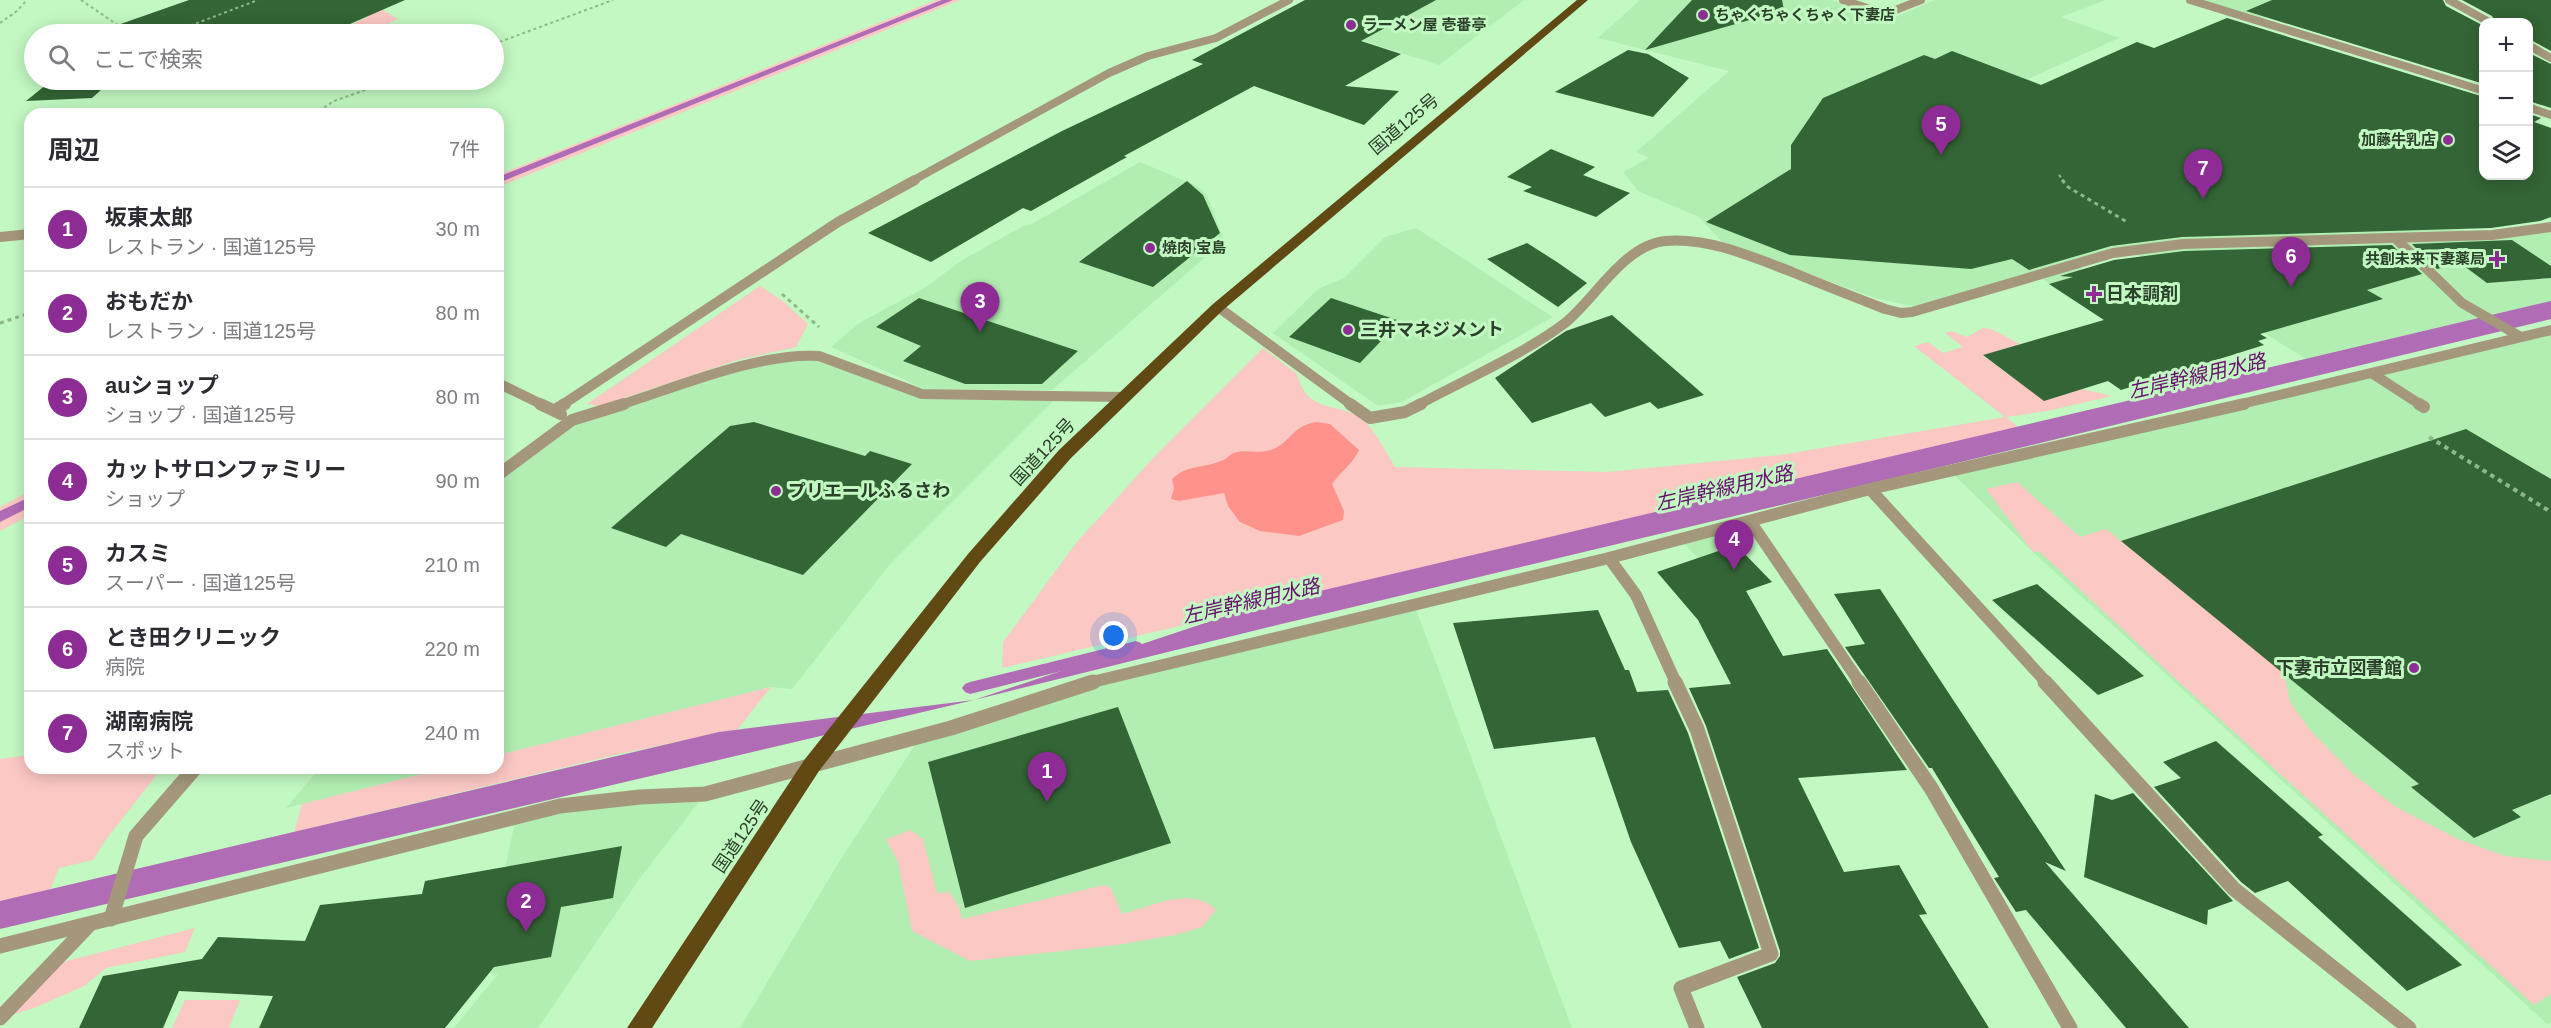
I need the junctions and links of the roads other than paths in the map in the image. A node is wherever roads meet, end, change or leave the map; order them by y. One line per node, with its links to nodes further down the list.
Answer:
1 (1288, 0): 24 (street)
2 (1583, 0): 17 (highway, 国道125号)
3 (1843, 0): 4 (street)
4 (1921, 0)
5 (2190, 0): 10 (street)
6 (2449, 0): 7 (street)
7 (2482, 18)
8 (2533, 47): 9 (street)
9 (2551, 57)
10 (2479, 89)
11 (2533, 108): 12 (street)
12 (2551, 115)
13 (2551, 227): 16 (street)
14 (24, 235): 15 (street)
15 (0, 237)
16 (2395, 238): 17 (street); 19 (street)
17 (1218, 307): 22 (highway, 国道125号)
18 (2551, 330): 19 (street)
19 (2522, 337): 20 (street)
20 (2373, 374): 23 (street); 27 (street)
21 (504, 386): 24 (street)
22 (1125, 397): 25 (street); 30 (highway, 国道125号)
23 (2424, 407)
24 (555, 410): 25 (street)
25 (572, 420): 26 (street)
26 (504, 471)
27 (1870, 489): 28 (street); 39 (street)
28 (1750, 521): 29 (street); 38 (street)
29 (1609, 558): 30 (street); 37 (street)
30 (812, 765): 32 (street); 36 (highway, 国道125号)
31 (190, 774): 32 (street)
32 (111, 919): 33 (street)
33 (90, 924): 34 (street); 35 (street)
34 (0, 946)
35 (0, 1018)
36 (639, 1028)
37 (1696, 1028)
38 (2070, 1028)
39 (2409, 1028)

